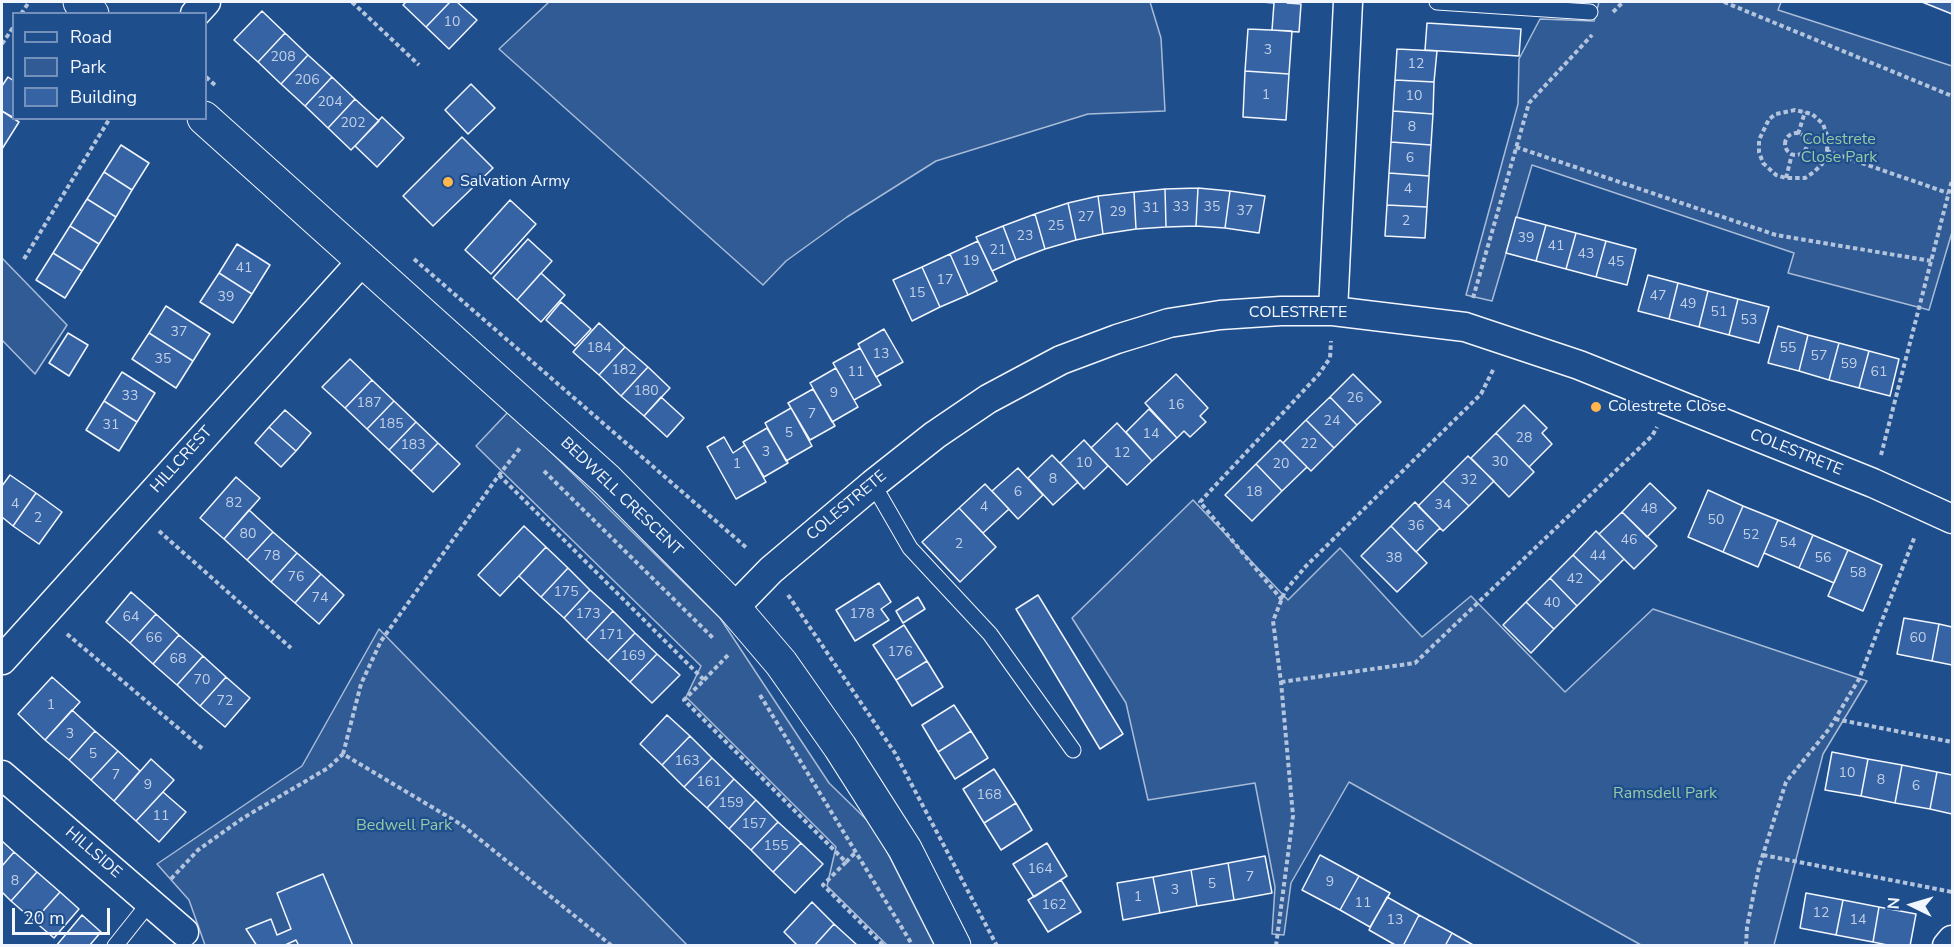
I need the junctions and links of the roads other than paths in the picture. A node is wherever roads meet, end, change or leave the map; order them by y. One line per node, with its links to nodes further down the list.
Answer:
1 (1348, 2): 6 (street)
2 (1437, 2): 3 (lane)
3 (1590, 12)
4 (206, 120): 5 (street, BEDWELL CRESCENT)
5 (363, 260): 9 (street, BEDWELL CRESCENT); 10 (street, HILLCREST)
6 (1333, 311): 7 (street, COLESTRETE); 8 (street, COLESTRETE)
7 (873, 484): 9 (street, COLESTRETE); 11 (lane)
8 (1953, 519)
9 (734, 608): 17 (street, BEDWELL CRESCENT)
10 (5, 649)
11 (1073, 750)
12 (2, 775): 13 (street, HILLSIDE)
13 (150, 902): 14 (street, HILLSIDE); 16 (lane)
14 (184, 932)
15 (1953, 940): 18 (street)
16 (115, 945)
17 (954, 945)
18 (1947, 945)

